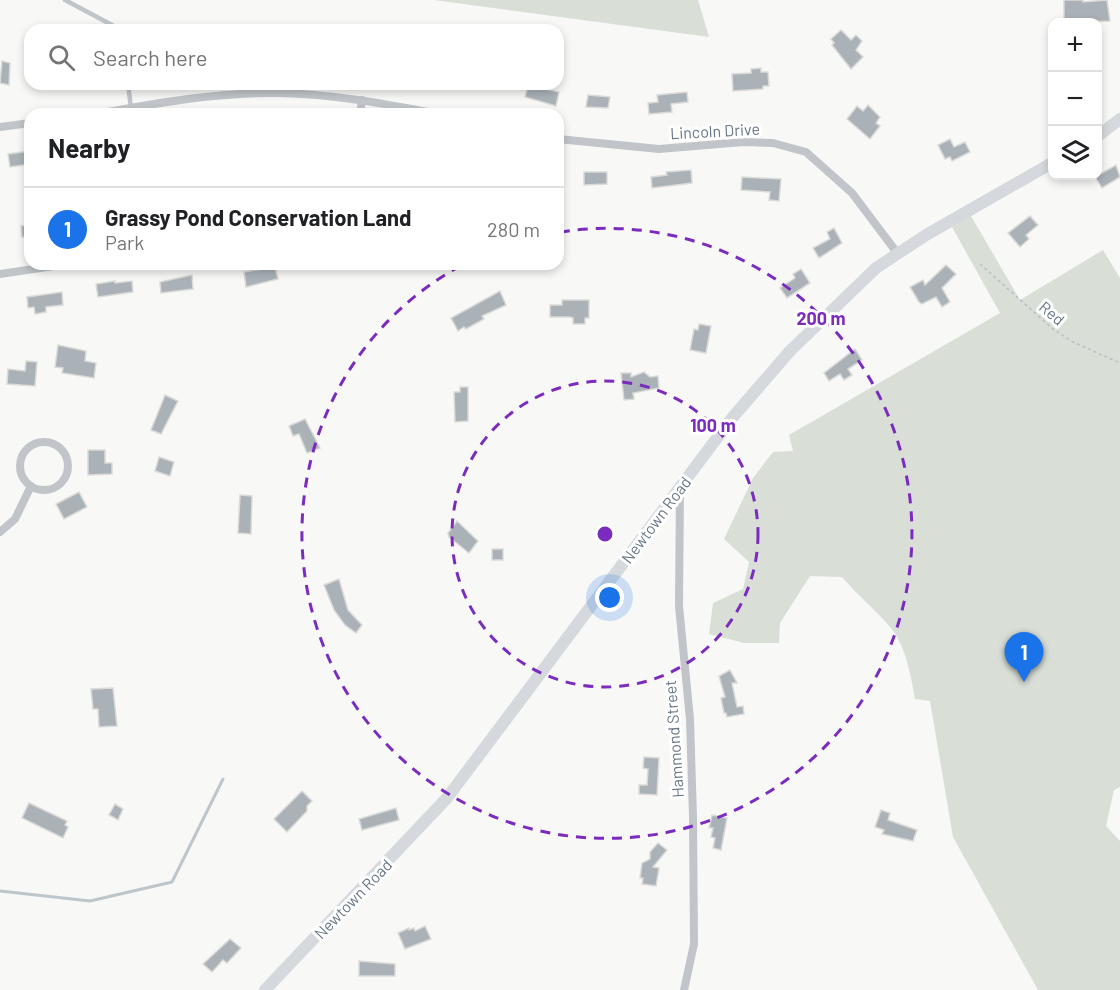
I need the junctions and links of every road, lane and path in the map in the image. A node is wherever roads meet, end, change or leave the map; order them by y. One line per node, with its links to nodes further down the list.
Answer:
1 (65, 0): 2 (lane)
2 (110, 24)
3 (129, 90): 5 (lane)
4 (362, 100): 5 (street); 6 (street); 7 (street)
5 (131, 108)
6 (361, 108)
7 (406, 108)
8 (1120, 119): 11 (street)
9 (24, 124): 10 (street)
10 (0, 127)
11 (1102, 133)
12 (564, 140): 14 (street, Lincoln Drive)
13 (1048, 166): 14 (street, Newtown Road)
14 (898, 254): 20 (street, Newtown Road)
15 (980, 264): 18 (path, Red)
16 (27, 270): 17 (street)
17 (0, 274)
18 (1120, 363)
19 (31, 486): 19 (street); 21 (street)
20 (680, 486): 22 (street, Newtown Road); 23 (street, Hammond Street)
21 (0, 532)
22 (265, 990)
23 (684, 990)

